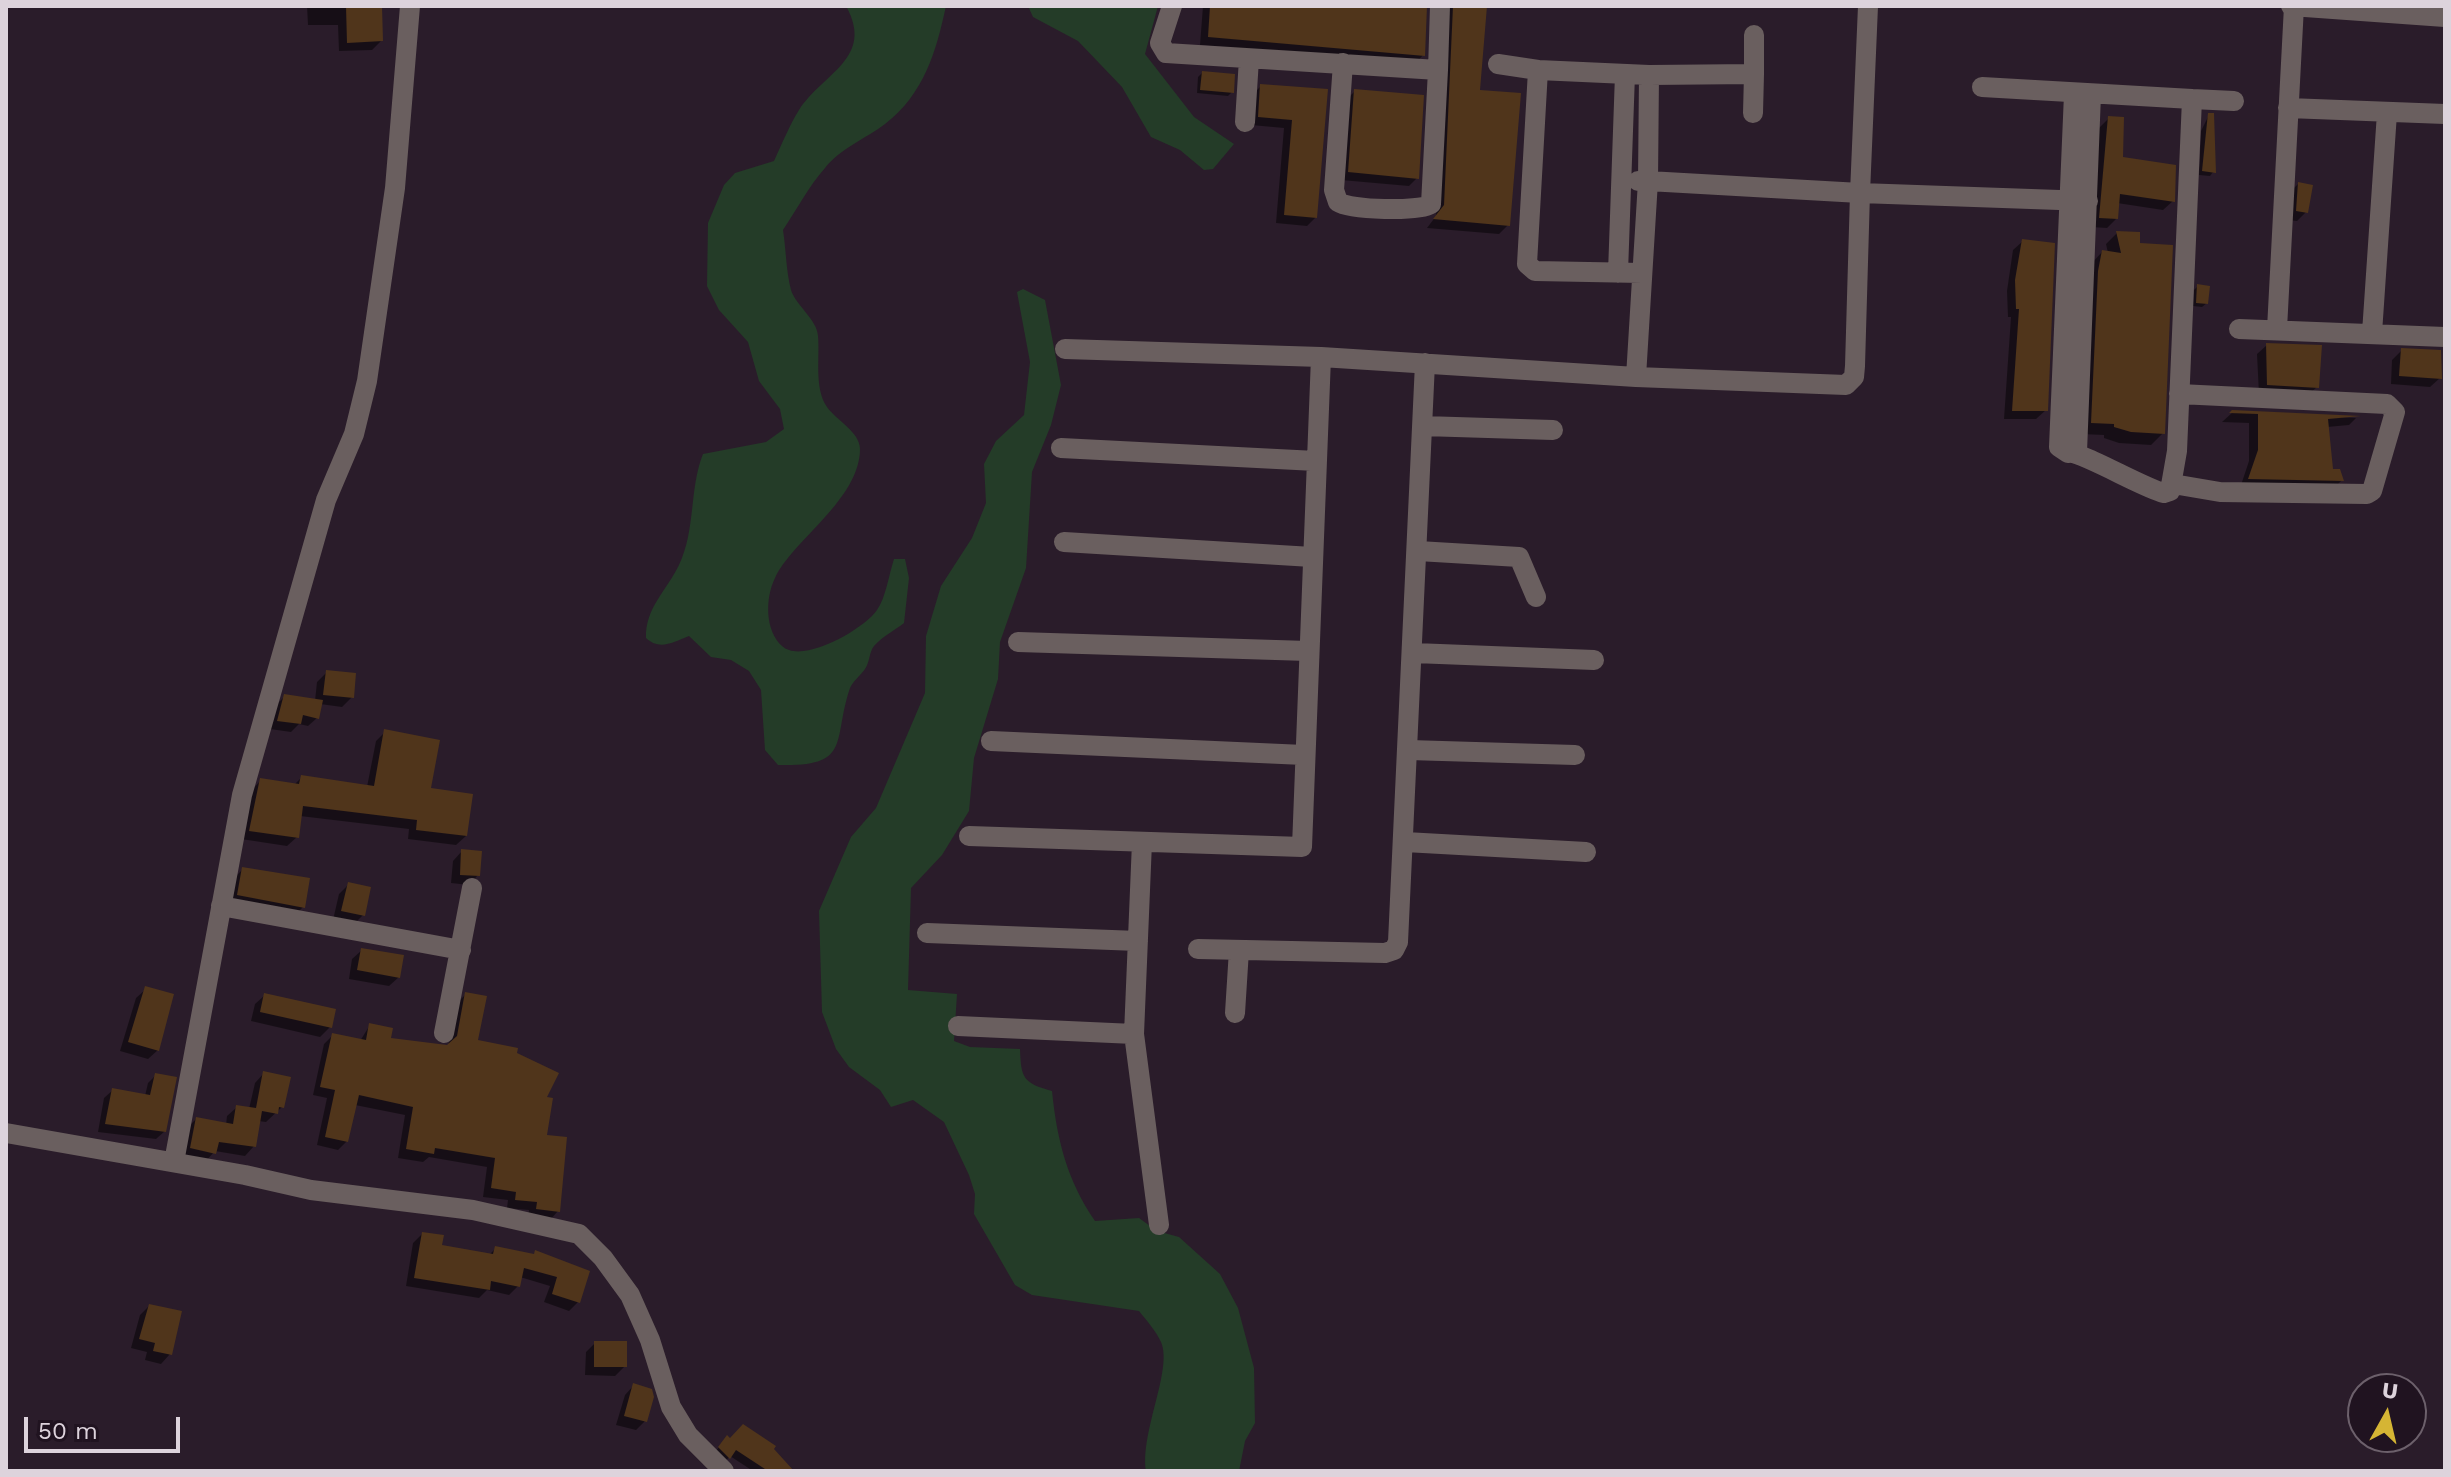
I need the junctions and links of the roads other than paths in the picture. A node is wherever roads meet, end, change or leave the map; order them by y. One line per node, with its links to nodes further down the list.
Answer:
1 (410, 6): 62 (street)
2 (1172, 6): 8 (street)
3 (1440, 6): 11 (street)
4 (1868, 6): 27 (street)
5 (2293, 7): 6 (street); 20 (street)
6 (2445, 17)
7 (1754, 35): 14 (street)
8 (1249, 59): 9 (street); 24 (street)
9 (1343, 63): 11 (street); 11 (street)
10 (1498, 64): 12 (street)
11 (1438, 70)
12 (1538, 70): 13 (street); 29 (street)
13 (1625, 74): 15 (street); 25 (street)
14 (1754, 74): 15 (street); 21 (street)
15 (1649, 75): 26 (street)
16 (1982, 87): 17 (street)
17 (2083, 94): 18 (street); 28 (street)
18 (2192, 99): 19 (street); 39 (street)
19 (2234, 101)
20 (2288, 108): 22 (street); 32 (street)
21 (1753, 113)
22 (2387, 113): 23 (street); 33 (street)
23 (2445, 114)
24 (1245, 122)
25 (1623, 180): 26 (street); 29 (street)
26 (1648, 181): 27 (street); 30 (street)
27 (1860, 193): 28 (street); 38 (street)
28 (2079, 201): 44 (street)
29 (1618, 273): 30 (street)
30 (1642, 273): 38 (street)
31 (2239, 329): 32 (street)
32 (2277, 329): 33 (street)
33 (2372, 333): 34 (street)
34 (2445, 337)
35 (1065, 349): 36 (street)
36 (1321, 357): 37 (street); 43 (street)
37 (1425, 363): 38 (street); 40 (street)
38 (1636, 377)
39 (2179, 394): 44 (street); 44 (street)
40 (1423, 426): 41 (street); 46 (street)
41 (1553, 430)
42 (1061, 448): 43 (street)
43 (1316, 461): 47 (street)
44 (2173, 484)
45 (1064, 542): 47 (street)
46 (1418, 551): 48 (street); 51 (street)
47 (1312, 557): 50 (street)
48 (1536, 597)
49 (1018, 642): 50 (street)
50 (1308, 651): 55 (street)
51 (1414, 653): 52 (street); 54 (street)
52 (1594, 660)
53 (991, 741): 55 (street)
54 (1409, 750): 56 (street); 59 (street)
55 (1304, 755): 58 (street)
56 (1575, 755)
57 (969, 836): 58 (street)
58 (1142, 842): 64 (street)
59 (1405, 842): 60 (street); 67 (street)
60 (1586, 852)
61 (472, 888): 66 (street)
62 (221, 906): 66 (street); 73 (street)
63 (927, 933): 64 (street)
64 (1138, 941): 71 (street)
65 (1198, 949): 67 (street)
66 (461, 950): 70 (street)
67 (1239, 950): 68 (street)
68 (1235, 1013)
69 (958, 1026): 71 (street)
70 (444, 1033)
71 (1134, 1034): 74 (street)
72 (6, 1133): 73 (street)
73 (174, 1162): 75 (street)
74 (1159, 1225)
75 (724, 1471)

